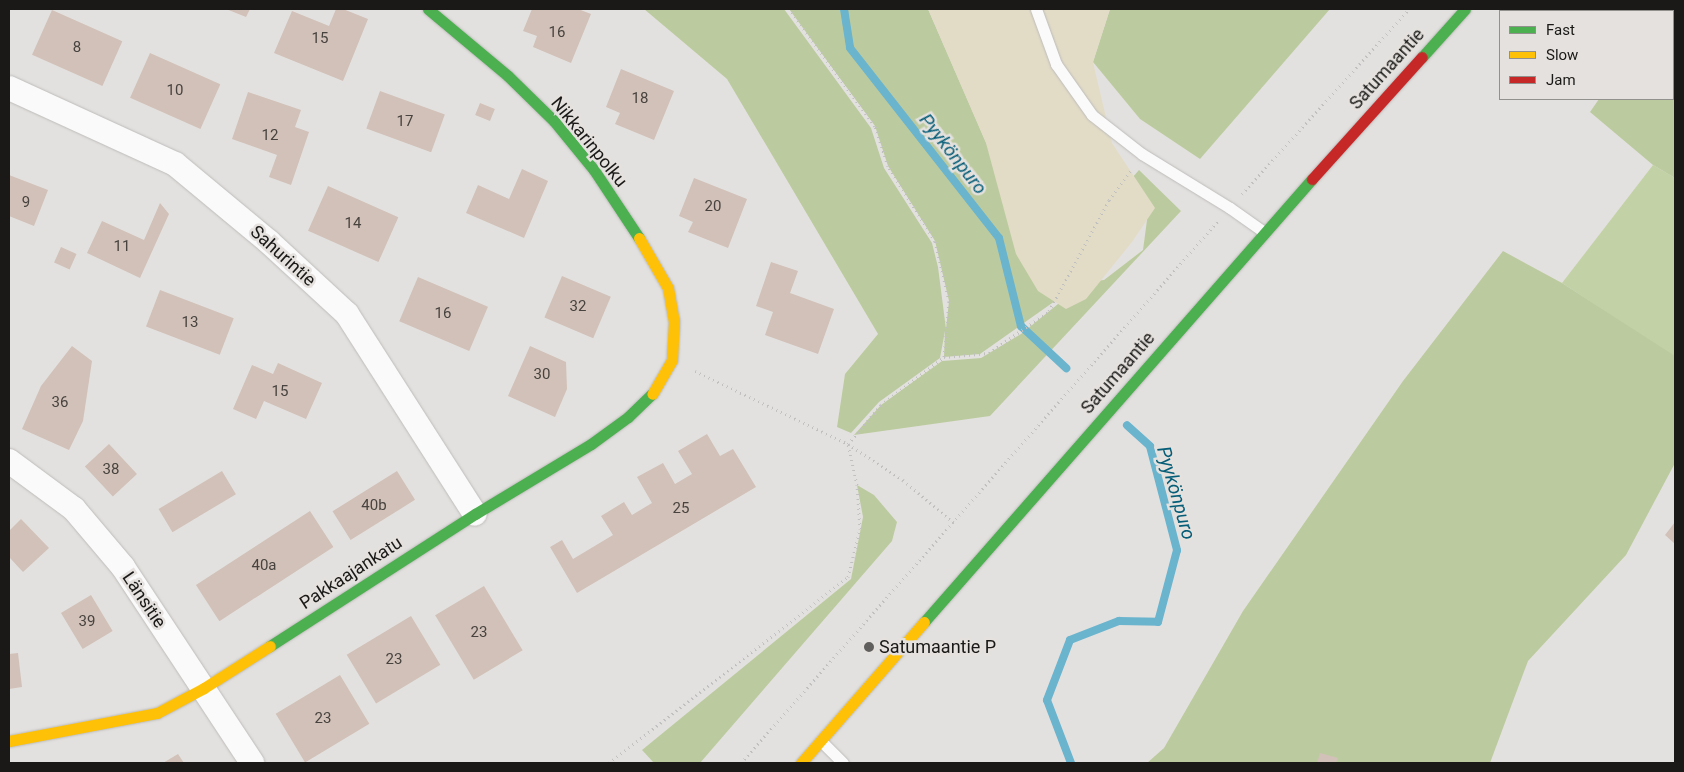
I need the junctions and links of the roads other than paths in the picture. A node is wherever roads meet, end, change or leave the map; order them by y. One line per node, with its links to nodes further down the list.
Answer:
1 (428, 9): 6 (street, Nikkarinpolku)
2 (1036, 9): 5 (lane)
3 (1465, 9): 5 (street, Satumaantie)
4 (9, 88): 8 (street, Sahurintie)
5 (1264, 232): 11 (street, Satumaantie)
6 (672, 360): 8 (street, Pakkaajankatu)
7 (9, 461): 9 (street, Länsitie)
8 (475, 514): 9 (street, Pakkaajankatu)
9 (204, 688): 10 (street, Pakkaajankatu); 12 (street, Länsitie)
10 (9, 741)
11 (821, 741): 13 (street, Satumaantie); 14 (lane)
12 (252, 763)
13 (801, 763)
14 (843, 763)

